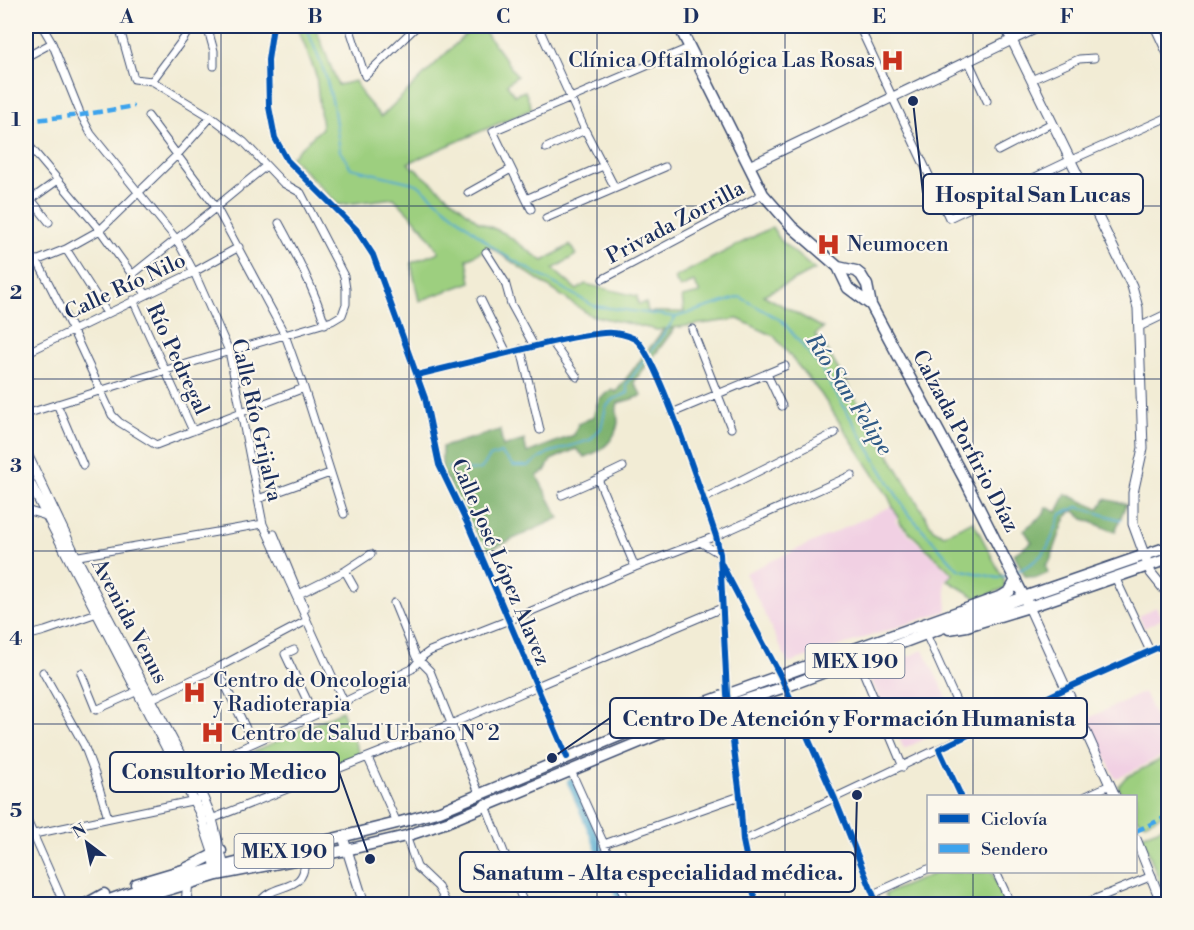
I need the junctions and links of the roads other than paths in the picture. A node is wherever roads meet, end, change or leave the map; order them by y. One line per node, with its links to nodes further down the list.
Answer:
1 (42, 26): 15 (street, Calle Río Grijalva)
2 (119, 26): 23 (street)
3 (191, 26): 23 (street)
4 (207, 26): 21 (street)
5 (273, 26): 43 (street, Calle José López Alavez)
6 (349, 26): 7 (street)
7 (417, 26)
8 (538, 26): 25 (street)
9 (679, 26): 16 (main road, Calzada Porfirio Díaz)
10 (859, 26): 24 (street)
11 (1005, 26): 14 (main road)
12 (1041, 26): 14 (main road)
13 (1154, 26): 17 (street)
14 (1012, 40): 20 (main road); 22 (main road)
15 (52, 44): 18 (street); 46 (street, Calle Río Grijalva)
16 (689, 48): 25 (street); 39 (main road, Calzada Porfirio Díaz)
17 (1168, 56)
18 (26, 57)
19 (1094, 58): 22 (street)
20 (968, 60): 24 (main road); 26 (street)
21 (214, 66)
22 (1032, 80): 30 (main road)
23 (152, 81): 28 (street)
24 (891, 96): 36 (street); 39 (main road)
25 (571, 98): 31 (street); 41 (street)
26 (987, 101)
27 (148, 116): 35 (street)
28 (211, 117): 35 (street); 37 (street)
29 (1168, 117): 36 (street)
30 (1053, 123): 34 (street); 36 (main road)
31 (585, 130): 33 (street); 38 (street)
32 (26, 142): 42 (street)
33 (546, 148)
34 (998, 151)
35 (177, 154): 46 (street); 52 (street)
36 (1071, 160): 75 (main road)
37 (266, 166): 47 (street); 52 (street)
38 (603, 166): 44 (street); 50 (street)
39 (749, 166): 49 (main road, Calzada Porfirio Díaz)
40 (665, 167): 44 (street)
41 (511, 169): 48 (street); 50 (street)
42 (58, 180): 51 (street); 57 (street)
43 (310, 182): 47 (street); 88 (street, Calle José López Alavez)
44 (615, 188): 54 (street)
45 (26, 193): 51 (street)
46 (139, 193): 57 (street); 58 (street, Calle Río Grijalva)
47 (301, 193): 74 (street)
48 (468, 193)
49 (764, 194): 64 (main road, Calzada Porfirio Díaz); 67 (street, Privada Zorrilla)
50 (526, 199): 53 (street)
51 (29, 202): 55 (street)
52 (215, 208): 58 (street); 59 (street)
53 (531, 209)
54 (546, 218)
55 (49, 222)
56 (279, 223): 74 (street)
57 (100, 230): 60 (street); 66 (street)
58 (177, 240): 65 (street, Calle Río Grijalva); 66 (street)
59 (239, 247): 65 (street, Calle Río Nilo); 78 (street)
60 (66, 249): 62 (street); 72 (street)
61 (486, 252): 80 (street)
62 (37, 260): 63 (street); 76 (street)
63 (26, 265)
64 (838, 267): 71 (main road, Calzada Porfirio Díaz); 71 (main road, Calzada Porfirio Díaz)
65 (194, 272): 68 (street, Calle Río Nilo); 82 (street, Calle Río Grijalva)
66 (133, 274): 68 (street)
67 (603, 279)
68 (146, 294): 69 (street, Calle Río Nilo)
69 (133, 300): 72 (street, Calle Río Nilo); 86 (street, Río Pedregal)
70 (481, 300): 84 (street)
71 (871, 305): 129 (main road, Calzada Porfirio Díaz)
72 (107, 313): 76 (street, Calle Río Nilo)
73 (1168, 313): 75 (street)
74 (325, 324): 78 (street)
75 (1139, 327): 124 (main road)
76 (72, 329): 83 (street, Calle Río Nilo); 91 (street)
77 (692, 329): 92 (street)
78 (285, 335): 82 (street); 90 (street)
79 (552, 342): 80 (street); 89 (street); 96 (street)
80 (534, 346): 81 (street)
81 (521, 349): 84 (street); 100 (street)
82 (229, 351): 86 (street); 95 (street, Calle Río Grijalva)
83 (26, 353)
84 (507, 353): 88 (street)
85 (785, 366): 87 (street)
86 (166, 370): 91 (street); 99 (street, Río Pedregal)
87 (767, 374): 92 (street); 94 (street)
88 (417, 375): 138 (street, Calle José López Alavez)
89 (577, 377)
90 (304, 388): 95 (street); 105 (street)
91 (101, 390): 93 (street); 99 (street)
92 (718, 394): 96 (street); 98 (street)
93 (57, 404): 97 (street); 103 (street)
94 (782, 406)
95 (242, 413): 99 (street); 110 (street, Calle Río Grijalva)
96 (672, 413): 111 (street)
97 (26, 414)
98 (731, 428)
99 (193, 430)
100 (540, 430)
101 (835, 433): 111 (street)
102 (26, 452): 122 (main road, Avenida Venus)
103 (82, 465)
104 (623, 467): 108 (street)
105 (330, 473): 110 (street); 113 (street)
106 (26, 475): 114 (main road, Avenida Venus)
107 (852, 475): 117 (street)
108 (598, 479): 109 (street); 126 (street)
109 (562, 495)
110 (258, 499): 115 (street, Calle Río Grijalva)
111 (703, 499): 117 (street)
112 (26, 510): 114 (street)
113 (344, 514)
114 (46, 516): 122 (main road, Avenida Venus)
115 (263, 524): 122 (street); 137 (street, Calle Río Grijalva)
116 (274, 534): 131 (street)
117 (716, 536): 118 (street); 121 (street)
118 (700, 542): 121 (street); 126 (street)
119 (1168, 547): 124 (main road, MEX 190)
120 (371, 554): 127 (street)
121 (720, 554): 125 (street)
122 (72, 557): 136 (main road, Avenida Venus); 155 (main road, Avenida Venus)
123 (1168, 559): 124 (main road, MEX 190)
124 (1146, 561): 128 (main road, MEX 190); 132 (main road); 133 (main road, MEX 190)
125 (721, 562): 135 (street); 151 (street)
126 (635, 567): 138 (street)
127 (345, 571): 130 (street); 131 (street)
128 (1114, 577): 133 (main road, MEX 190); 145 (street)
129 (1016, 580): 133 (main road, Calzada Porfirio Díaz); 139 (main road)
130 (354, 587)
131 (299, 594): 142 (street)
132 (1168, 594)
133 (1026, 602): 140 (main road, MEX 190); 154 (main road)
134 (394, 603): 147 (street)
135 (722, 608): 152 (street); 156 (street)
136 (97, 613): 141 (street); 155 (main road, Avenida Venus)
137 (306, 621): 142 (street, Calle Río Grijalva); 148 (street)
138 (506, 622): 147 (street); 152 (street, Calle José López Alavez)
139 (908, 630): 140 (main road, MEX 190); 151 (main road, MEX 190)
140 (926, 634): 146 (main road, MEX 190); 162 (street)
141 (26, 636)
142 (314, 638): 158 (street)
143 (1168, 643): 145 (street)
144 (294, 650): 160 (street)
145 (1150, 651): 154 (street)
146 (858, 660): 153 (main road, MEX 190); 167 (street)
147 (420, 662): 158 (street); 161 (street)
148 (217, 668): 157 (street); 163 (street)
149 (43, 672): 180 (street)
150 (81, 673): 155 (street)
151 (780, 675): 153 (street); 156 (main road, MEX 190)
152 (534, 687): 161 (street); 165 (street, Calle José López Alavez)
153 (785, 687): 159 (main road, MEX 190); 177 (street)
154 (1066, 688): 162 (street); 170 (main road)
155 (141, 689): 157 (main road, Avenida Venus)
156 (727, 694): 159 (street); 165 (main road, MEX 190)
157 (147, 701): 169 (main road, Avenida Venus); 176 (main road, Avenida Venus)
158 (344, 702): 160 (street)
159 (729, 705): 168 (main road, MEX 190); 175 (street)
160 (315, 716): 163 (street)
161 (451, 724): 166 (street); 171 (street)
162 (971, 734): 164 (street)
163 (253, 743): 169 (street)
164 (939, 749): 167 (street); 172 (street)
165 (567, 757): 171 (main road, MEX 190)
166 (368, 758): 181 (street); 182 (street)
167 (903, 767): 177 (street)
168 (571, 771): 178 (main road, MEX 190); 188 (street)
169 (189, 772): 176 (main road, Avenida Venus)
170 (1110, 785): 173 (street); 174 (main road)
171 (479, 791): 178 (street); 182 (main road, MEX 190)
172 (961, 795)
173 (1088, 795)
174 (1115, 795)
175 (740, 796): 186 (street); 188 (street)
176 (198, 799): 180 (street); 181 (main road, Avenida Venus)
177 (835, 799): 186 (street); 196 (street)
178 (487, 807): 184 (main road, MEX 190); 205 (street)
179 (26, 818): 183 (street)
180 (108, 818): 183 (street)
181 (208, 820): 191 (main road, Avenida Venus)
182 (397, 823): 185 (main road, MEX 190)
183 (34, 834): 198 (street)
184 (406, 836): 189 (main road, MEX 190); 204 (street)
185 (343, 837): 189 (main road); 191 (main road, MEX 190)
186 (743, 841): 207 (street)
187 (1137, 841): 194 (main road)
188 (604, 844): 206 (street)
189 (346, 850): 190 (main road, MEX 190); 197 (main road)
190 (304, 860): 191 (main road, MEX 190); 203 (street)
191 (220, 865): 195 (main road, MEX 190); 199 (main road)
192 (927, 869): 196 (street)
193 (996, 873): 209 (street)
194 (1152, 876): 210 (street); 211 (main road)
195 (188, 880): 200 (main road, MEX 190); 201 (main road, MEX 190); 202 (main road)
196 (873, 894): 208 (street)
197 (363, 903)
198 (64, 904)
199 (86, 904)
200 (98, 904)
201 (121, 904)
202 (186, 904)
203 (259, 904)
204 (447, 904)
205 (524, 904)
206 (627, 904)
207 (756, 904)
208 (877, 904)
209 (1011, 904)
210 (1083, 904)
211 (1162, 904)

